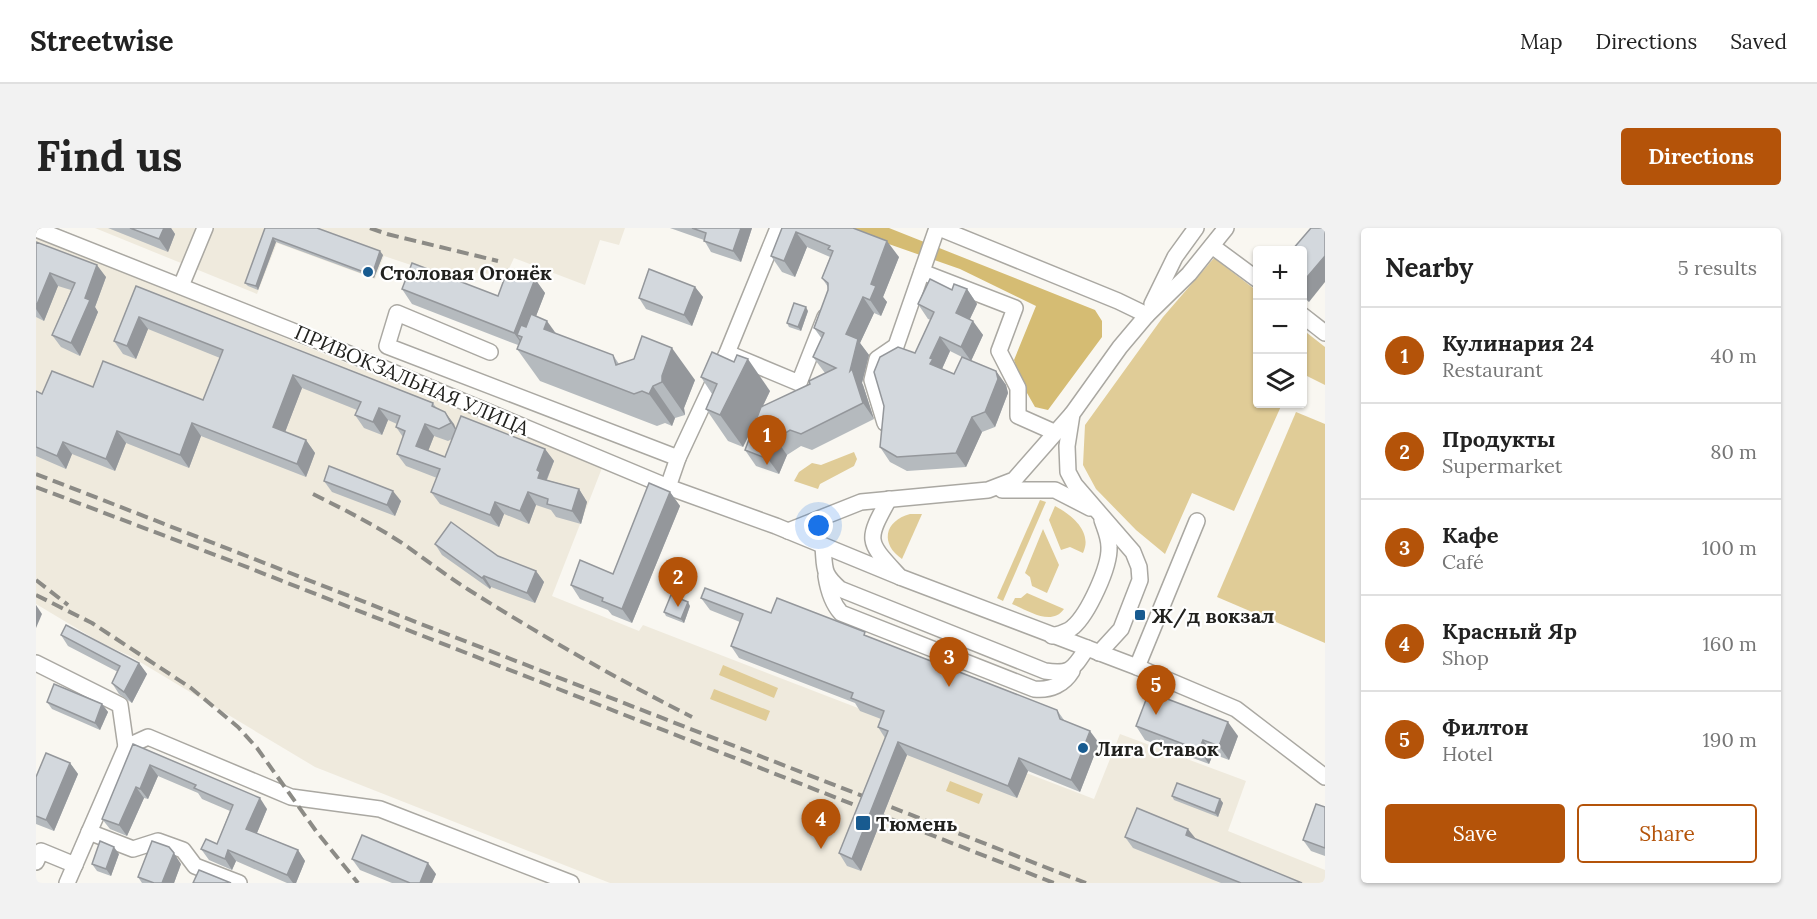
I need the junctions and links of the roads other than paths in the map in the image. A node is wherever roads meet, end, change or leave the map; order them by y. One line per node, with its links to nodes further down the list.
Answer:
1 (205, 228): 10 (street)
2 (778, 228): 16 (street)
3 (938, 228): 8 (street); 12 (street)
4 (1196, 228): 12 (street)
5 (1226, 228): 7 (street)
6 (36, 229): 10 (street, ПРИВОКЗАЛЬНАЯ УЛИЦА)
7 (1212, 246): 9 (street); 12 (street)
8 (921, 272): 18 (street); 19 (street)
9 (1253, 277)
10 (181, 286): 21 (street, ПРИВОКЗАЛЬНАЯ УЛИЦА)
11 (830, 303): 16 (street)
12 (1147, 315): 17 (street)
13 (1307, 319): 14 (street)
14 (1325, 333)
15 (490, 352): 20 (street)
16 (727, 353): 20 (street)
17 (1072, 414): 19 (street); 24 (street)
18 (885, 423)
19 (1054, 432): 22 (street)
20 (678, 458): 21 (street)
21 (668, 487): 26 (street, ПРИВОКЗАЛЬНАЯ УЛИЦА)
22 (988, 490): 23 (street); 24 (street)
23 (889, 499): 26 (street); 29 (street, ПРИВОКЗАЛЬНАЯ УЛИЦА)
24 (1098, 513): 30 (street); 31 (street)
25 (1197, 521): 34 (street)
26 (788, 531): 27 (street, ПРИВОКЗАЛЬНАЯ УЛИЦА)
27 (823, 546): 28 (street); 29 (street, ПРИВОКЗАЛЬНАЯ УЛИЦА)
28 (826, 573): 33 (street); 33 (street)
29 (900, 577): 30 (street, ПРИВОКЗАЛЬНАЯ УЛИЦА)
30 (1052, 636): 31 (street, ПРИВОКЗАЛЬНАЯ УЛИЦА)
31 (1093, 650): 33 (street); 34 (street)
32 (36, 663): 35 (street)
33 (1074, 667)
34 (1137, 667): 36 (street)
35 (126, 747): 37 (street); 42 (street)
36 (1325, 777)
37 (89, 832): 39 (street); 41 (street)
38 (38, 854): 39 (street)
39 (75, 865): 40 (street)
40 (67, 883)
41 (238, 883)
42 (571, 883)

